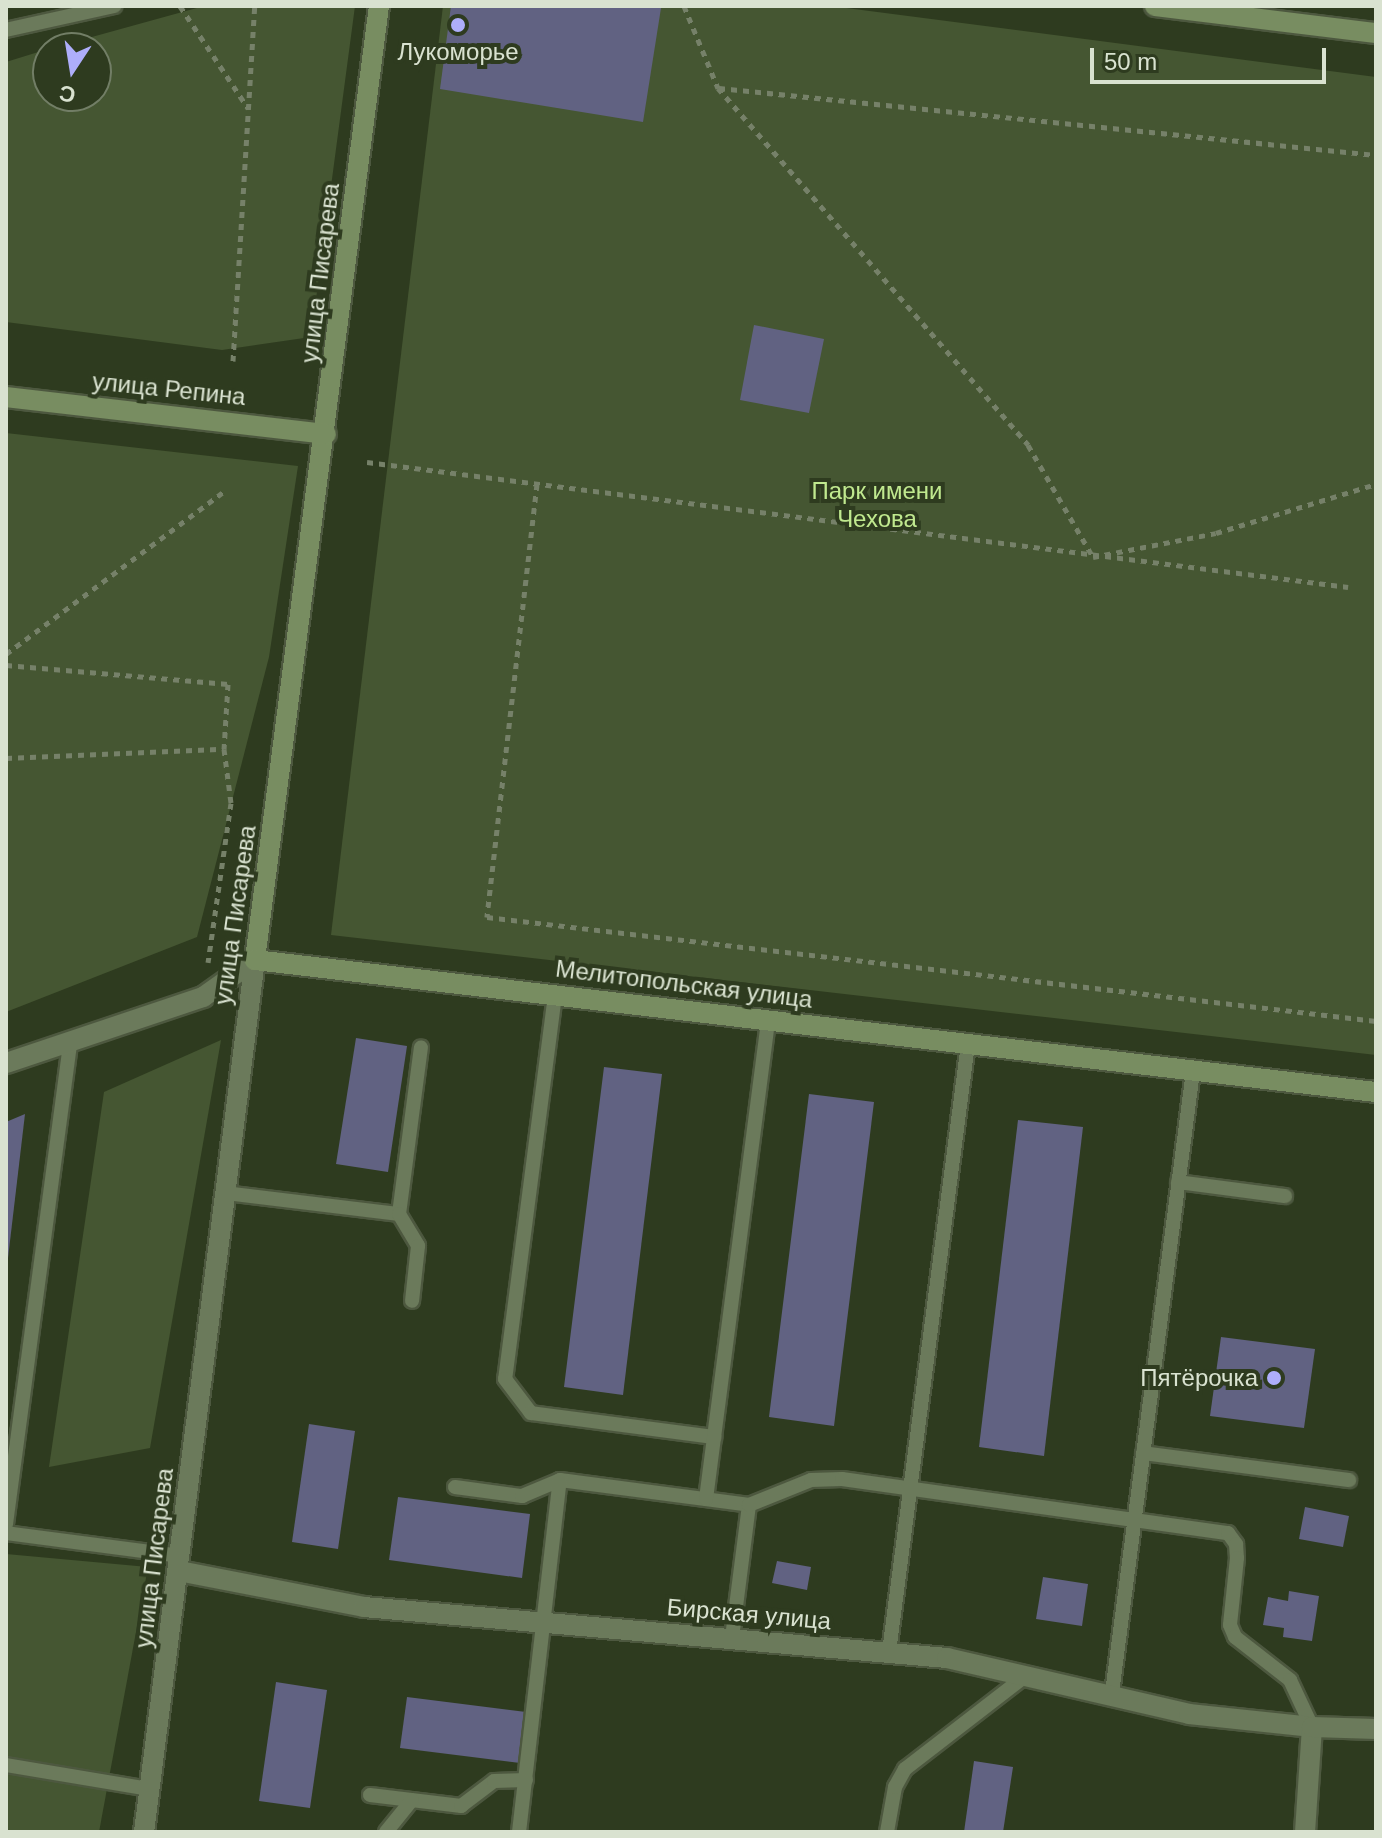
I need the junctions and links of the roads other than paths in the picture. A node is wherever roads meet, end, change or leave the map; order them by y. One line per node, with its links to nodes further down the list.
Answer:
1 (114, 6): 4 (lane)
2 (379, 6): 7 (main road, улица Писарева)
3 (1155, 6): 5 (main road)
4 (6, 30)
5 (1376, 33)
6 (6, 397): 7 (main road, улица Репина)
7 (326, 434): 8 (main road, улица Писарева)
8 (255, 960): 9 (main road, Мелитопольская улица); 12 (street); 18 (street, улица Писарева)
9 (555, 995): 10 (main road, Мелитопольская улица); 22 (lane)
10 (768, 1020): 11 (main road, Мелитопольская улица); 22 (lane)
11 (968, 1044): 15 (main road, Мелитопольская улица); 27 (lane)
12 (70, 1045): 14 (street); 31 (lane)
13 (421, 1047): 20 (lane)
14 (6, 1063)
15 (1193, 1071): 16 (main road, Мелитопольская улица); 17 (lane)
16 (1376, 1092)
17 (1178, 1182): 19 (lane); 23 (lane)
18 (225, 1193): 20 (lane); 33 (street, улица Писарева)
19 (1285, 1196)
20 (399, 1214): 21 (lane)
21 (412, 1301)
22 (714, 1437): 28 (lane)
23 (1143, 1453): 25 (lane); 30 (lane)
24 (560, 1480): 26 (lane); 28 (lane); 34 (lane)
25 (1349, 1480)
26 (455, 1487)
27 (911, 1488): 29 (lane); 30 (lane); 36 (lane)
28 (706, 1499): 29 (lane)
29 (749, 1505): 35 (lane)
30 (1135, 1518): 38 (lane); 39 (lane)
31 (6, 1524)
32 (6, 1533): 33 (lane)
33 (180, 1564): 34 (street, Бирская улица); 43 (street, улица Писарева)
34 (546, 1623): 35 (street, Бирская улица); 42 (lane)
35 (732, 1638): 36 (street, Бирская улица)
36 (889, 1652): 37 (street, Бирская улица)
37 (1029, 1674): 38 (street, Бирская улица); 49 (lane)
38 (1112, 1693): 39 (street, Бирская улица)
39 (1312, 1727): 40 (street, Бирская улица); 50 (street)
40 (1376, 1729)
41 (6, 1765): 43 (lane)
42 (526, 1780): 45 (lane); 48 (lane)
43 (149, 1789): 46 (street, улица Писарева)
44 (370, 1795): 45 (lane)
45 (412, 1800): 47 (lane)
46 (144, 1832)
47 (386, 1832)
48 (519, 1832)
49 (887, 1832)
50 (1305, 1832)

